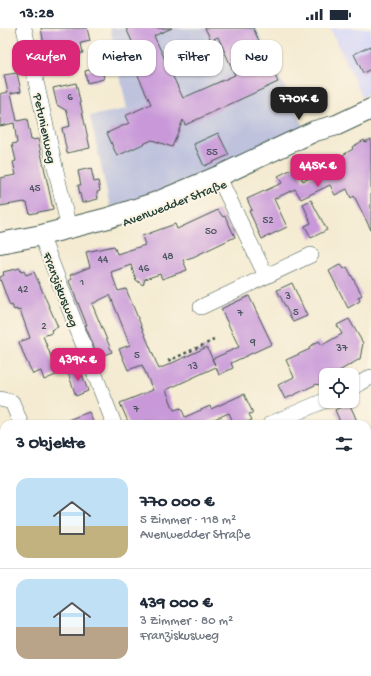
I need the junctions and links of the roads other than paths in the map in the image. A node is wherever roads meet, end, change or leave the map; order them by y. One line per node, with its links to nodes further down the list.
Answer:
1 (24, 28): 5 (street, Petunienweg)
2 (371, 109): 3 (main road, Avenwedder Straße)
3 (337, 125): 4 (main road, Avenwedder Straße); 5 (main road, Avenwedder Straße)
4 (222, 184): 7 (main road, Avenwedder Straße); 10 (street)
5 (69, 229): 6 (main road, Avenwedder Straße)
6 (0, 243)
7 (44, 243): 8 (main road, Avenwedder Straße); 17 (street, Franziskusweg)
8 (0, 252)
9 (312, 255): 10 (street)
10 (266, 276): 11 (street)
11 (201, 307)
12 (371, 377): 13 (street)
13 (359, 384)
14 (0, 399): 16 (street)
15 (319, 403): 18 (street)
16 (19, 420)
17 (112, 420)
18 (279, 420)

